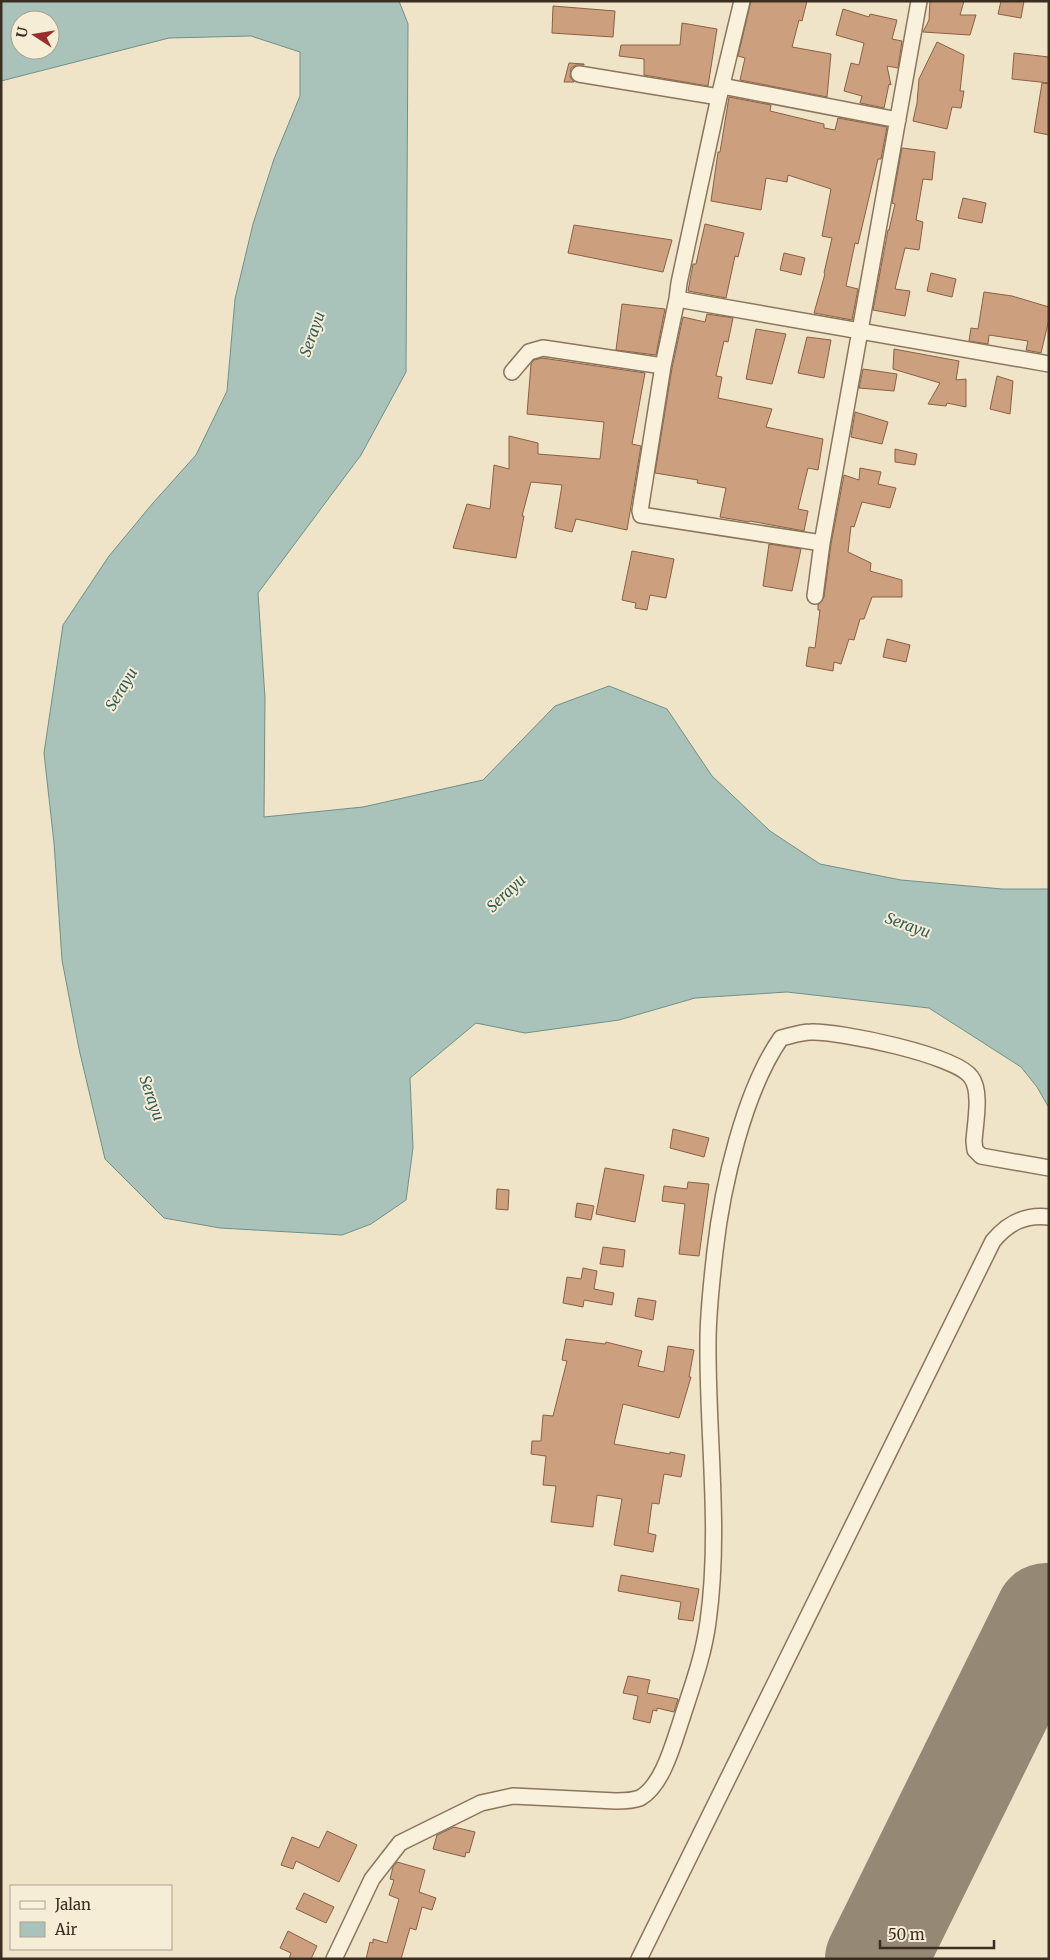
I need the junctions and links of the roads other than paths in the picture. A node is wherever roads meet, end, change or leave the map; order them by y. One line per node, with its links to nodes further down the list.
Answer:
1 (742, 1): 4 (street)
2 (919, 1): 5 (street)
3 (579, 74): 4 (street)
4 (720, 92): 5 (street); 6 (street)
5 (898, 120): 7 (street)
6 (677, 300): 7 (street); 9 (street)
7 (860, 330): 8 (street); 11 (street)
8 (1049, 364)
9 (663, 366): 10 (street); 11 (street)
10 (512, 372)
11 (822, 543): 12 (street)
12 (815, 596)
13 (1049, 1168): 15 (street)
14 (1049, 1217): 16 (street)
15 (334, 1959)
16 (639, 1959)

